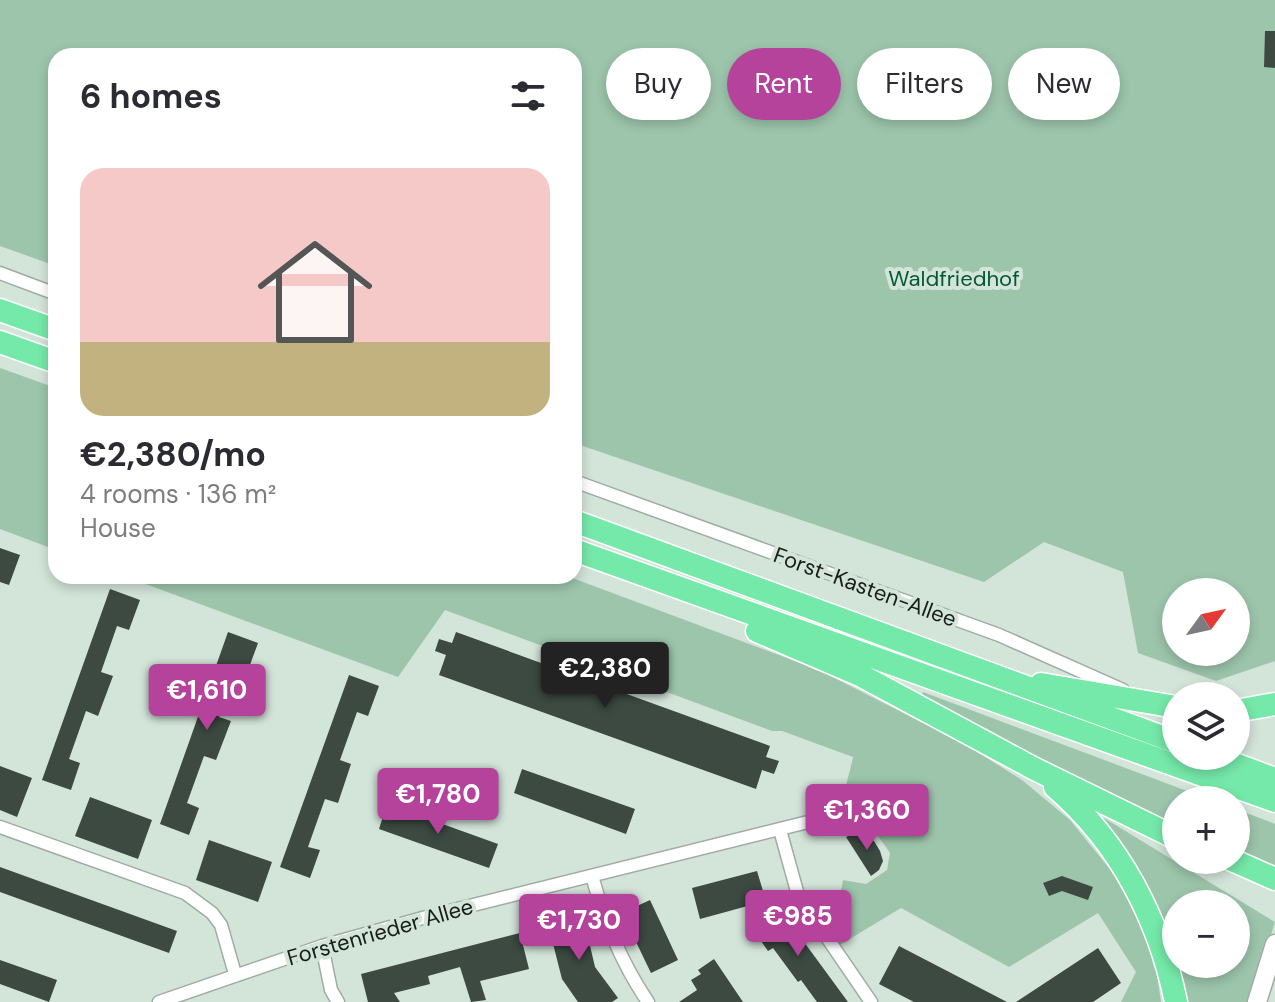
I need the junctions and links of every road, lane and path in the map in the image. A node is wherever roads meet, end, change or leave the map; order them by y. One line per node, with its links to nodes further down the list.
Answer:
1 (0, 273): 2 (street)
2 (48, 291)
3 (0, 310): 4 (highway)
4 (48, 327)
5 (0, 342): 6 (highway)
6 (48, 359)
7 (582, 484): 12 (street, Forst-Kasten-Allee)
8 (582, 524): 11 (highway)
9 (582, 553): 10 (highway)
10 (691, 593): 17 (highway); 19 (highway)
11 (1008, 681): 12 (highway); 16 (highway)
12 (1151, 704): 14 (highway)
13 (1275, 704): 15 (highway)
14 (1162, 705)
15 (1250, 708)
16 (1162, 737)
17 (1033, 768): 23 (highway); 34 (highway)
18 (1236, 770): 19 (highway)
19 (1274, 793)
20 (832, 808): 22 (street, Forstenrieder Allee)
21 (0, 827): 29 (street)
22 (780, 830): 25 (street, Forstenrieder Allee); 33 (street)
23 (1162, 831)
24 (1250, 868): 26 (highway)
25 (592, 876): 28 (street, Forstenrieder Allee); 32 (street)
26 (1275, 879)
27 (1275, 944): 35 (main road)
28 (322, 946): 29 (street, Forstenrieder Allee); 31 (street)
29 (235, 974): 30 (street, Forstenrieder Allee)
30 (159, 1002)
31 (338, 1002)
32 (648, 1002)
33 (871, 1002)
34 (1176, 1002)
35 (1257, 1002)

